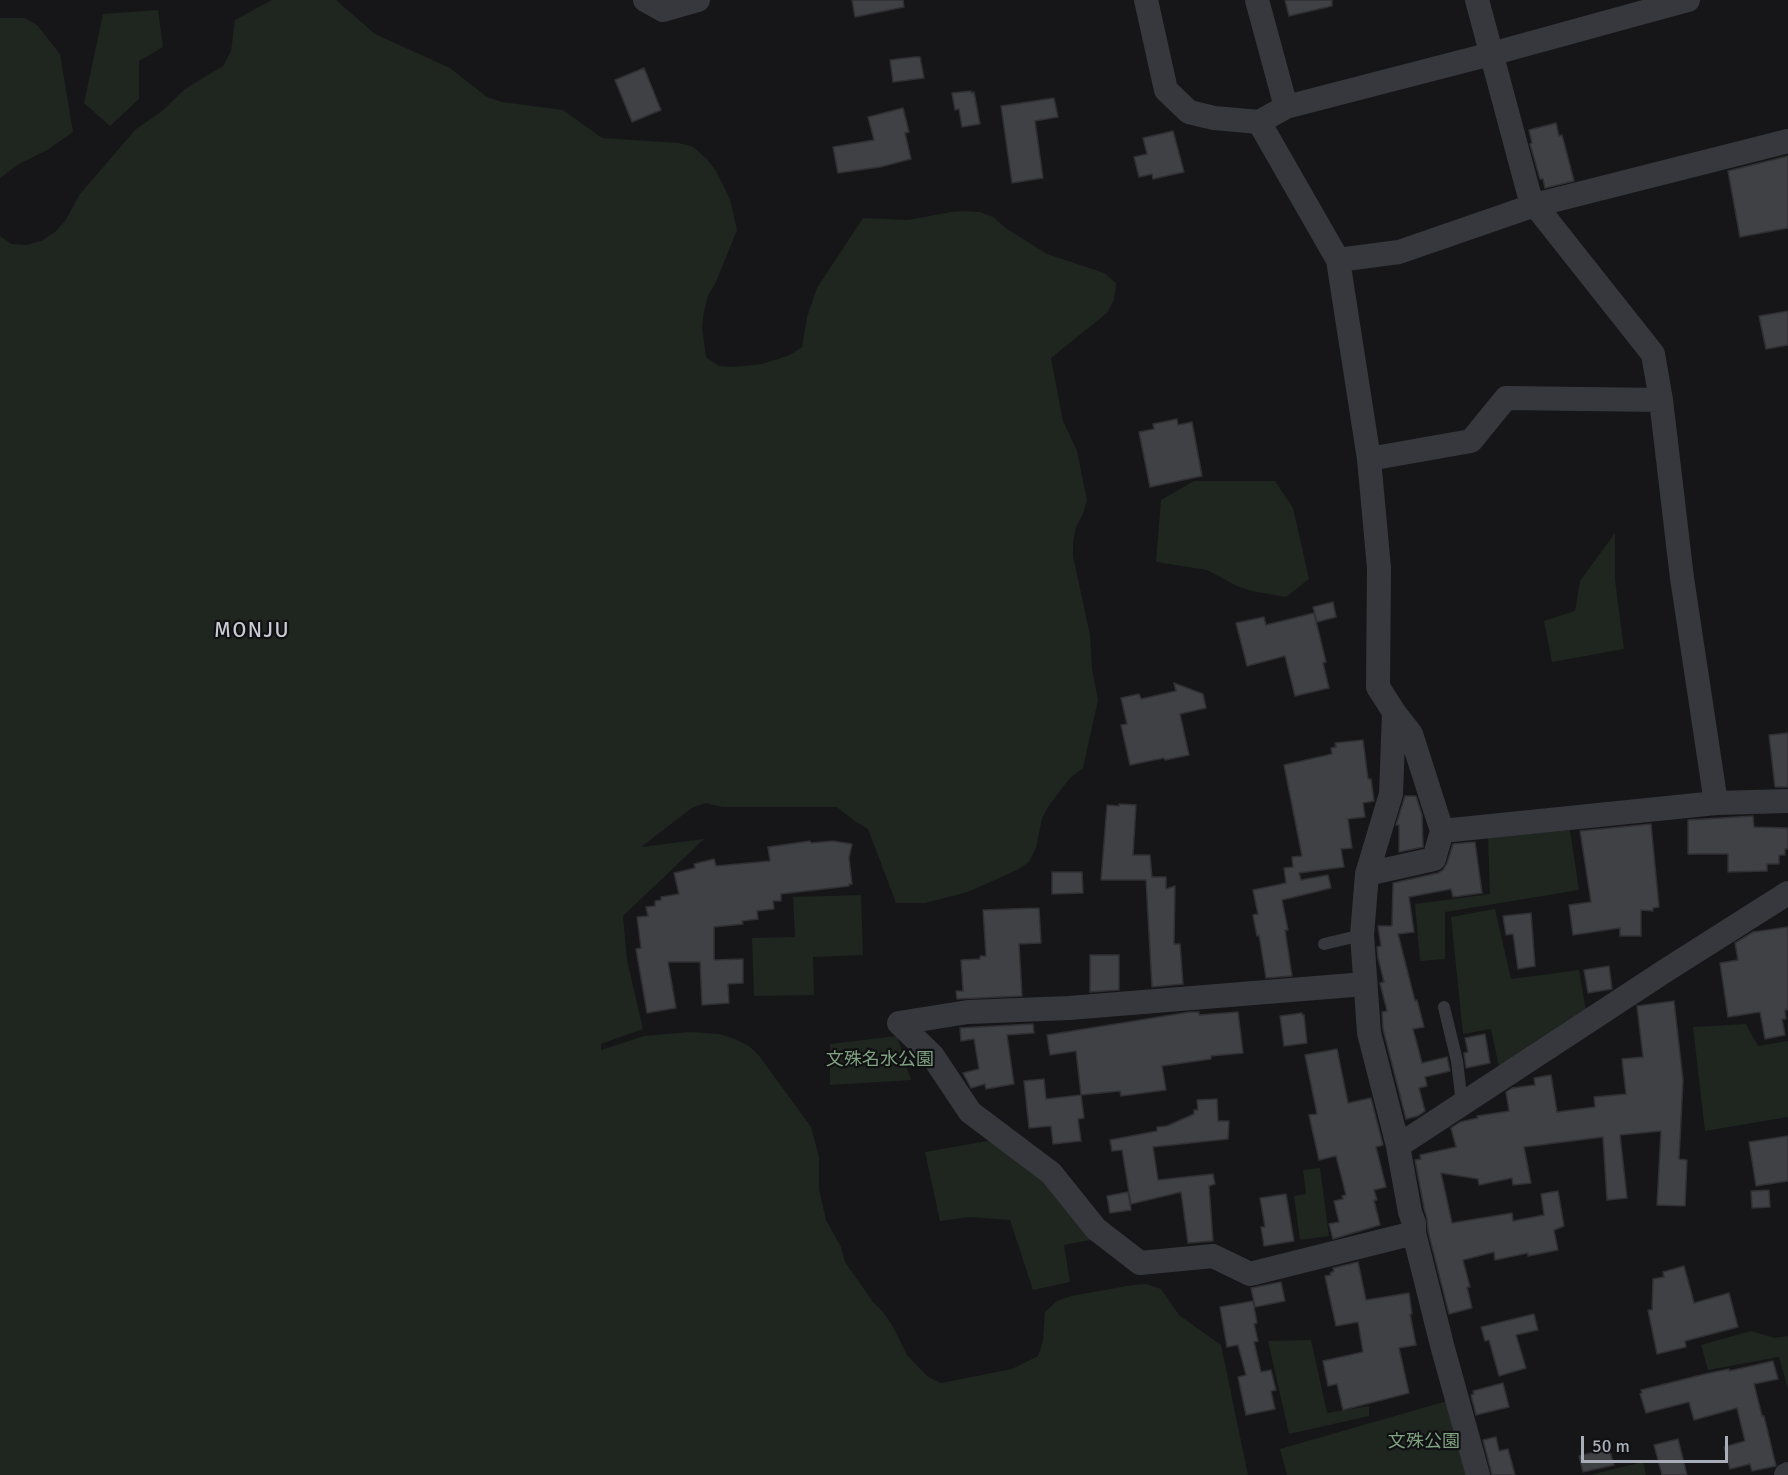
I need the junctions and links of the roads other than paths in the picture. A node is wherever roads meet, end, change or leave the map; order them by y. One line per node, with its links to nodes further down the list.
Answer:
1 (645, 0): 2 (street)
2 (698, 0)
3 (1146, 0): 9 (street)
4 (1257, 0): 8 (street)
5 (1477, 0): 7 (street)
6 (1688, 0): 7 (street)
7 (1491, 54): 8 (street); 11 (street)
8 (1286, 108): 9 (street)
9 (1259, 122): 12 (street)
10 (1788, 141): 11 (street)
11 (1535, 205): 12 (street); 13 (street)
12 (1338, 260): 14 (street)
13 (1661, 400): 14 (street); 17 (street)
14 (1370, 459): 15 (street)
15 (1394, 712): 18 (street); 19 (street)
16 (1788, 801): 17 (street)
17 (1716, 803): 18 (street)
18 (1442, 831): 19 (street)
19 (1367, 874): 21 (street)
20 (1788, 893): 25 (street)
21 (1362, 935): 22 (lane); 23 (street)
22 (1324, 944)
23 (1365, 984): 26 (street); 27 (street)
24 (1444, 1007): 25 (lane)
25 (1462, 1104): 26 (street)
26 (1398, 1146): 27 (street)
27 (1414, 1233): 28 (street)
28 (1478, 1475)

